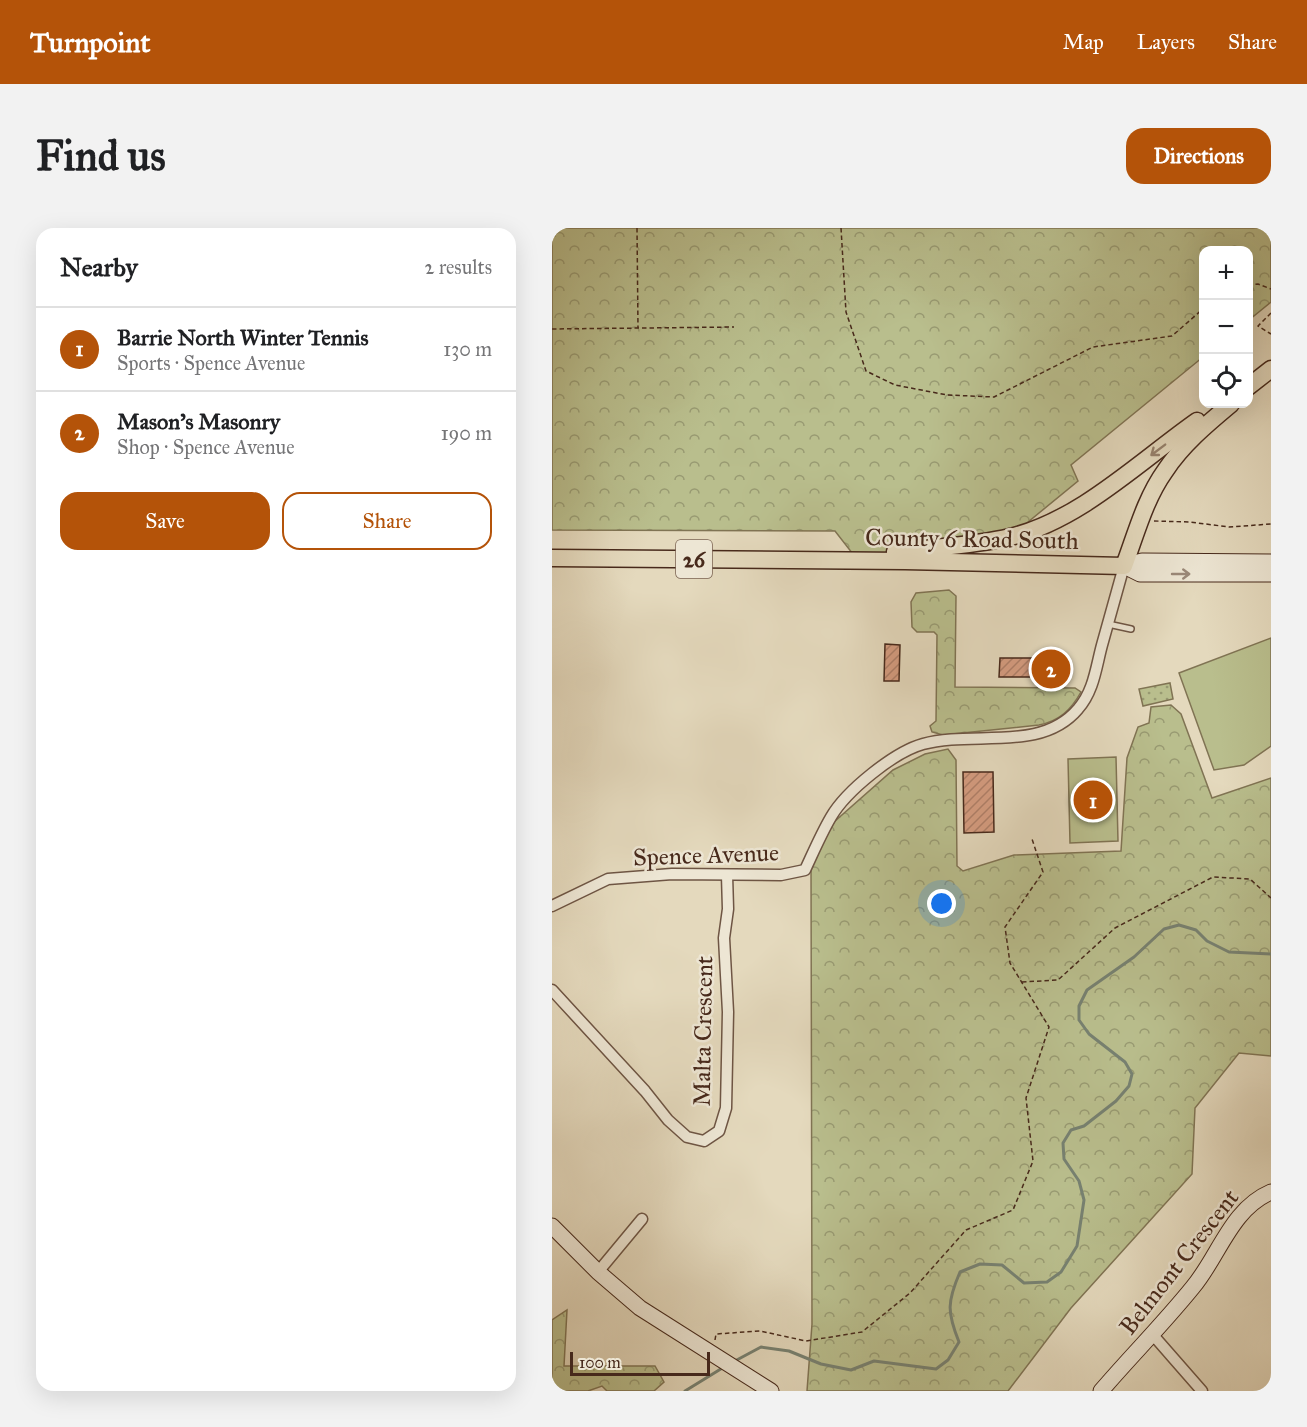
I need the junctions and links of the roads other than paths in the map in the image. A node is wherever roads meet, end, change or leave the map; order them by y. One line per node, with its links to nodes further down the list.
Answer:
1 (1216, 408): 4 (main road, one-way to 4)
2 (1226, 408): 6 (main road)
3 (552, 558): 4 (main road, 26)
4 (819, 560): 6 (main road, County 6 Road South / 26)
5 (1271, 562): 6 (street)
6 (1124, 566): 7 (street, one-way to 7); 8 (street, Spence Avenue)
7 (1271, 574)
8 (1108, 624): 9 (lane); 10 (street, Spence Avenue)
9 (1131, 629)
10 (727, 875): 11 (street, Spence Avenue); 12 (street, Malta Crescent)
11 (552, 906)
12 (552, 990)
13 (1271, 1192): 17 (street, Belmont Crescent)
14 (642, 1219): 16 (street)
15 (552, 1226): 16 (street)
16 (598, 1272): 18 (street)
17 (1153, 1335): 19 (street, Belmont Crescent); 20 (street)
18 (771, 1391)
19 (1101, 1391)
20 (1202, 1391)

